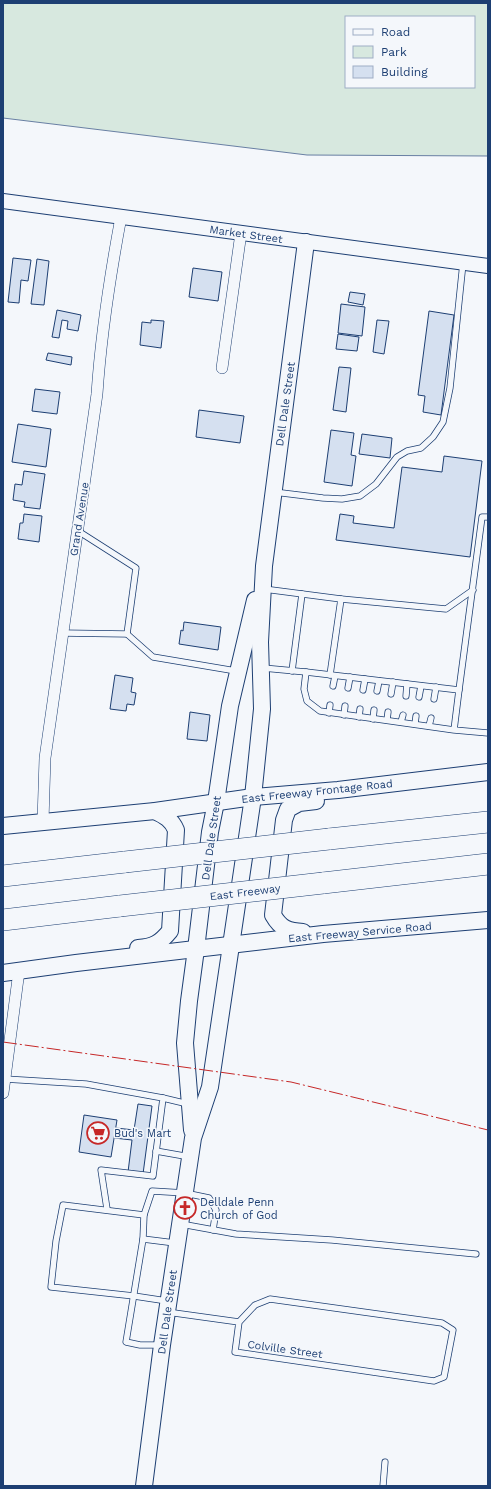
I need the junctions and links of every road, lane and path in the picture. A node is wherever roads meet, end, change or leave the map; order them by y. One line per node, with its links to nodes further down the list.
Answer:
1 (3, 201): 2 (street, Market Street)
2 (121, 217): 3 (street, Market Street); 10 (street, Grand Avenue)
3 (241, 233): 4 (street, Market Street); 7 (street)
4 (306, 242): 5 (street, Market Street); 8 (main road, Dell Dale Street)
5 (463, 263): 6 (street, Market Street); 8 (lane)
6 (488, 266)
7 (222, 368)
8 (273, 492): 11 (main road, Dell Dale Street)
9 (488, 517): 13 (lane)
10 (78, 532): 16 (street, Grand Avenue); 17 (lane)
11 (264, 566): 12 (main road, Dell Dale Street); 20 (main road, Dell Dale Street)
12 (263, 589): 14 (lane); 18 (main road, Dell Dale Street)
13 (473, 590): 15 (lane); 33 (lane)
14 (302, 594): 15 (lane); 19 (lane)
15 (341, 599): 22 (lane)
16 (62, 633): 17 (lane); 62 (street, Grand Avenue)
17 (127, 634): 20 (lane)
18 (261, 668): 19 (lane); 59 (main road, Dell Dale Street)
19 (292, 671): 21 (lane)
20 (238, 672): 60 (main road, Dell Dale Street)
21 (306, 672): 22 (lane); 44 (lane)
22 (333, 675): 23 (lane); 28 (lane)
23 (350, 677): 24 (lane); 31 (lane)
24 (364, 679): 25 (lane); 32 (lane)
25 (379, 681): 26 (lane); 34 (lane)
26 (393, 682): 27 (lane); 35 (lane)
27 (408, 684): 29 (lane); 36 (lane)
28 (333, 686)
29 (421, 686): 30 (lane); 37 (lane)
30 (436, 687): 33 (lane); 38 (lane)
31 (348, 688)
32 (363, 690)
33 (459, 690): 55 (lane)
34 (377, 692)
35 (391, 694)
36 (406, 696)
37 (419, 698)
38 (434, 699)
39 (330, 704): 44 (lane)
40 (345, 706): 45 (lane)
41 (360, 709): 48 (lane)
42 (374, 710): 50 (lane)
43 (388, 712): 51 (lane)
44 (329, 713): 45 (lane)
45 (344, 715): 48 (lane)
46 (402, 715): 52 (lane)
47 (416, 716): 53 (lane)
48 (359, 717): 50 (lane)
49 (431, 718): 54 (lane)
50 (373, 719): 51 (lane)
51 (387, 720): 52 (lane)
52 (401, 722): 53 (lane)
53 (415, 724): 54 (lane)
54 (430, 726): 55 (lane)
55 (454, 730): 56 (lane)
56 (488, 733)
57 (488, 772): 58 (main road, East Freeway Frontage Road)
58 (394, 784): 59 (main road, East Freeway Frontage Road); 71 (main road)
59 (253, 797): 60 (main road, East Freeway Frontage Road); 72 (main road, Dell Dale Street)
60 (216, 802): 61 (main road, East Freeway Frontage Road); 73 (main road, Dell Dale Street)
61 (155, 811): 62 (main road, East Freeway Frontage Road); 74 (main road)
62 (43, 821): 64 (main road, East Freeway Frontage Road)
63 (488, 822): 66 (highway, bridge)
64 (3, 826)
65 (488, 864): 67 (highway, East Freeway)
66 (3, 876)
67 (382, 876): 68 (highway); 69 (highway, East Freeway, bridge)
68 (488, 878)
69 (3, 920)
70 (488, 920): 71 (main road, East Freeway Service Road)
71 (323, 934): 72 (main road, East Freeway Service Road)
72 (232, 945): 73 (main road); 82 (main road, Dell Dale Street)
73 (196, 949): 74 (main road); 81 (main road, Dell Dale Street)
74 (51, 966): 75 (main road)
75 (19, 971): 76 (main road); 77 (street)
76 (3, 972)
77 (5, 1067): 78 (street)
78 (5, 1079): 79 (street); 80 (lane)
79 (3, 1093)
80 (163, 1098): 81 (lane); 83 (lane)
81 (190, 1104): 82 (main road, Dell Dale Street)
82 (193, 1138): 84 (main road, Dell Dale Street)
83 (156, 1151): 84 (lane); 86 (lane)
84 (190, 1157): 85 (main road, Dell Dale Street)
85 (185, 1193): 87 (lane); 88 (main road, Dell Dale Street); 89 (lane)
86 (107, 1209): 87 (lane); 93 (lane)
87 (144, 1215): 90 (lane)
88 (180, 1224): 89 (lane); 91 (main road, Dell Dale Street)
89 (214, 1230): 92 (lane)
90 (143, 1239): 91 (lane); 93 (lane)
91 (177, 1243): 94 (main road, Dell Dale Street)
92 (476, 1254)
93 (134, 1296): 94 (lane); 96 (lane)
94 (168, 1306): 95 (lane); 96 (main road, Dell Dale Street)
95 (239, 1322): 95 (lane, Colville Street)
96 (162, 1345): 98 (main road, Dell Dale Street)
97 (385, 1462): 99 (lane)
98 (144, 1486)
99 (382, 1486)

